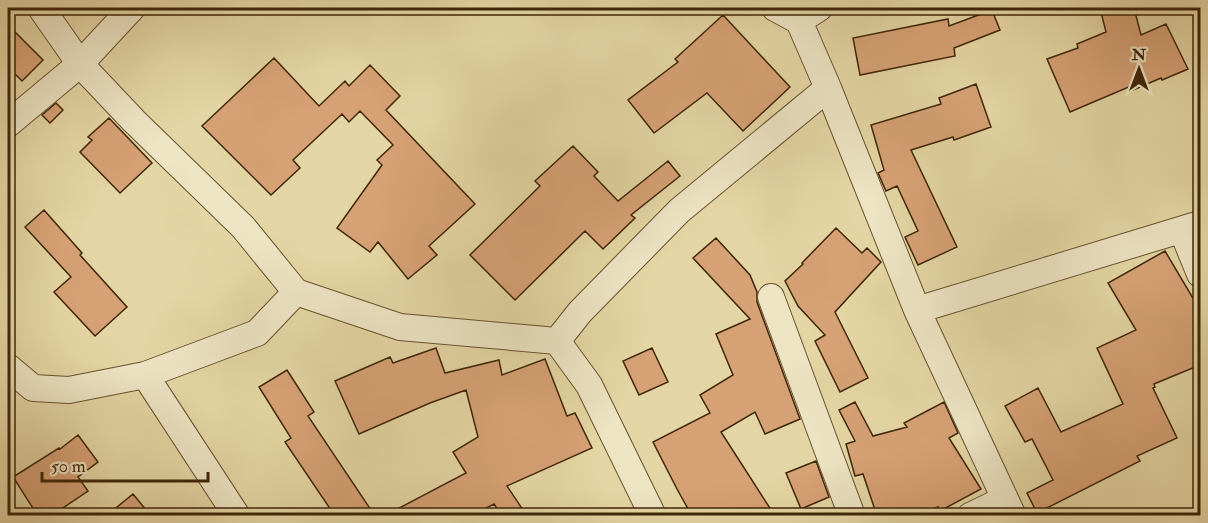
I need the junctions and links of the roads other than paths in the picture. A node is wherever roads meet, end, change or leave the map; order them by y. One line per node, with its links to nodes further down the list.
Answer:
1 (41, 8): 5 (street)
2 (132, 8): 5 (street)
3 (774, 8): 4 (street)
4 (809, 14): 6 (street)
5 (80, 64): 7 (street); 10 (street)
6 (828, 88): 12 (street); 13 (street)
7 (8, 124)
8 (1191, 227): 9 (street); 12 (street)
9 (1200, 273)
10 (296, 292): 13 (street); 15 (street)
11 (771, 297): 19 (street)
12 (916, 310): 16 (street)
13 (557, 342): 18 (street)
14 (8, 367): 15 (street)
15 (145, 375): 17 (street)
16 (1009, 507): 20 (street)
17 (237, 516)
18 (653, 516)
19 (852, 516)
20 (970, 516)

